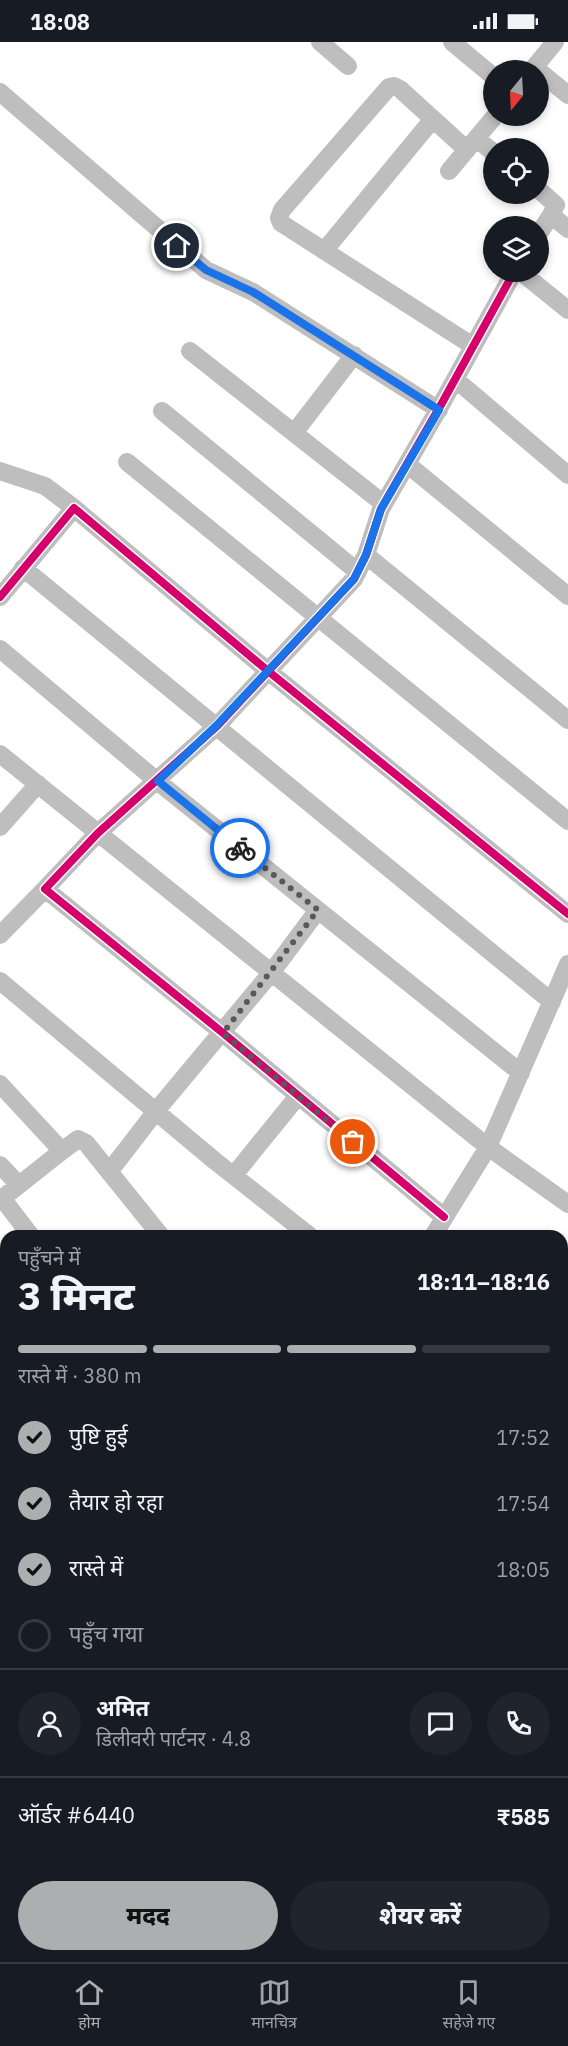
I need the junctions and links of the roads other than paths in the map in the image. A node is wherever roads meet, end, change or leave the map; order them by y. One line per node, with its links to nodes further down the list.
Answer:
1 (320, 42): 5 (street)
2 (555, 42): 4 (street)
3 (457, 44): 6 (street)
4 (540, 60)
5 (348, 66)
6 (483, 67)
7 (549, 81): 9 (street)
8 (0, 92): 25 (street)
9 (568, 95)
10 (433, 119): 12 (street); 19 (street); 19 (street)
11 (487, 126): 12 (street)
12 (472, 145): 13 (street); 14 (street)
13 (483, 149)
14 (449, 171)
15 (549, 199): 16 (street)
16 (551, 216): 17 (street); 18 (street)
17 (549, 219)
18 (568, 229)
19 (324, 251): 23 (street)
20 (508, 282): 23 (street)
21 (533, 282): 22 (street)
22 (568, 310)
23 (473, 346): 26 (street)
24 (190, 351): 29 (street)
25 (354, 356): 27 (street); 29 (street)
26 (455, 379): 27 (street); 33 (street)
27 (439, 410): 31 (street)
28 (162, 411): 38 (street)
29 (294, 433): 34 (street)
30 (127, 462): 41 (street)
31 (407, 464): 34 (street); 39 (street)
32 (0, 471): 35 (street)
33 (568, 475)
34 (384, 504): 36 (street)
35 (74, 507): 37 (street); 43 (street)
36 (366, 555): 38 (street); 44 (street)
37 (23, 568): 40 (street); 45 (street)
38 (358, 572): 41 (street)
39 (568, 596)
40 (0, 597)
41 (317, 617): 43 (street); 49 (street)
42 (0, 649): 47 (street)
43 (268, 671): 45 (street); 54 (street)
44 (568, 720)
45 (216, 726): 47 (street); 59 (street)
46 (0, 754): 48 (street)
47 (158, 781): 51 (street); 53 (street)
48 (38, 784): 50 (street); 51 (street)
49 (568, 821)
50 (0, 828)
51 (98, 833): 52 (street); 57 (street)
52 (45, 889): 55 (street); 60 (street)
53 (318, 910): 57 (street); 61 (street)
54 (568, 914)
55 (0, 934)
56 (568, 964): 59 (street)
57 (271, 973): 60 (street); 65 (street)
58 (0, 981): 64 (street)
59 (552, 1002): 61 (street)
60 (223, 1033): 63 (street); 64 (street)
61 (521, 1073): 65 (street)
62 (0, 1084): 66 (street)
63 (298, 1096): 69 (street); 73 (street)
64 (156, 1111): 68 (street); 69 (street)
65 (488, 1147): 72 (street); 73 (street)
66 (62, 1151): 68 (street); 70 (street)
67 (0, 1165): 70 (street)
68 (109, 1172): 75 (street)
69 (234, 1176): 76 (street)
70 (19, 1185): 71 (street)
71 (1, 1199): 74 (street)
72 (568, 1204)
73 (444, 1217): 77 (street)
74 (26, 1230)
75 (156, 1230)
76 (302, 1230)
77 (436, 1230)

